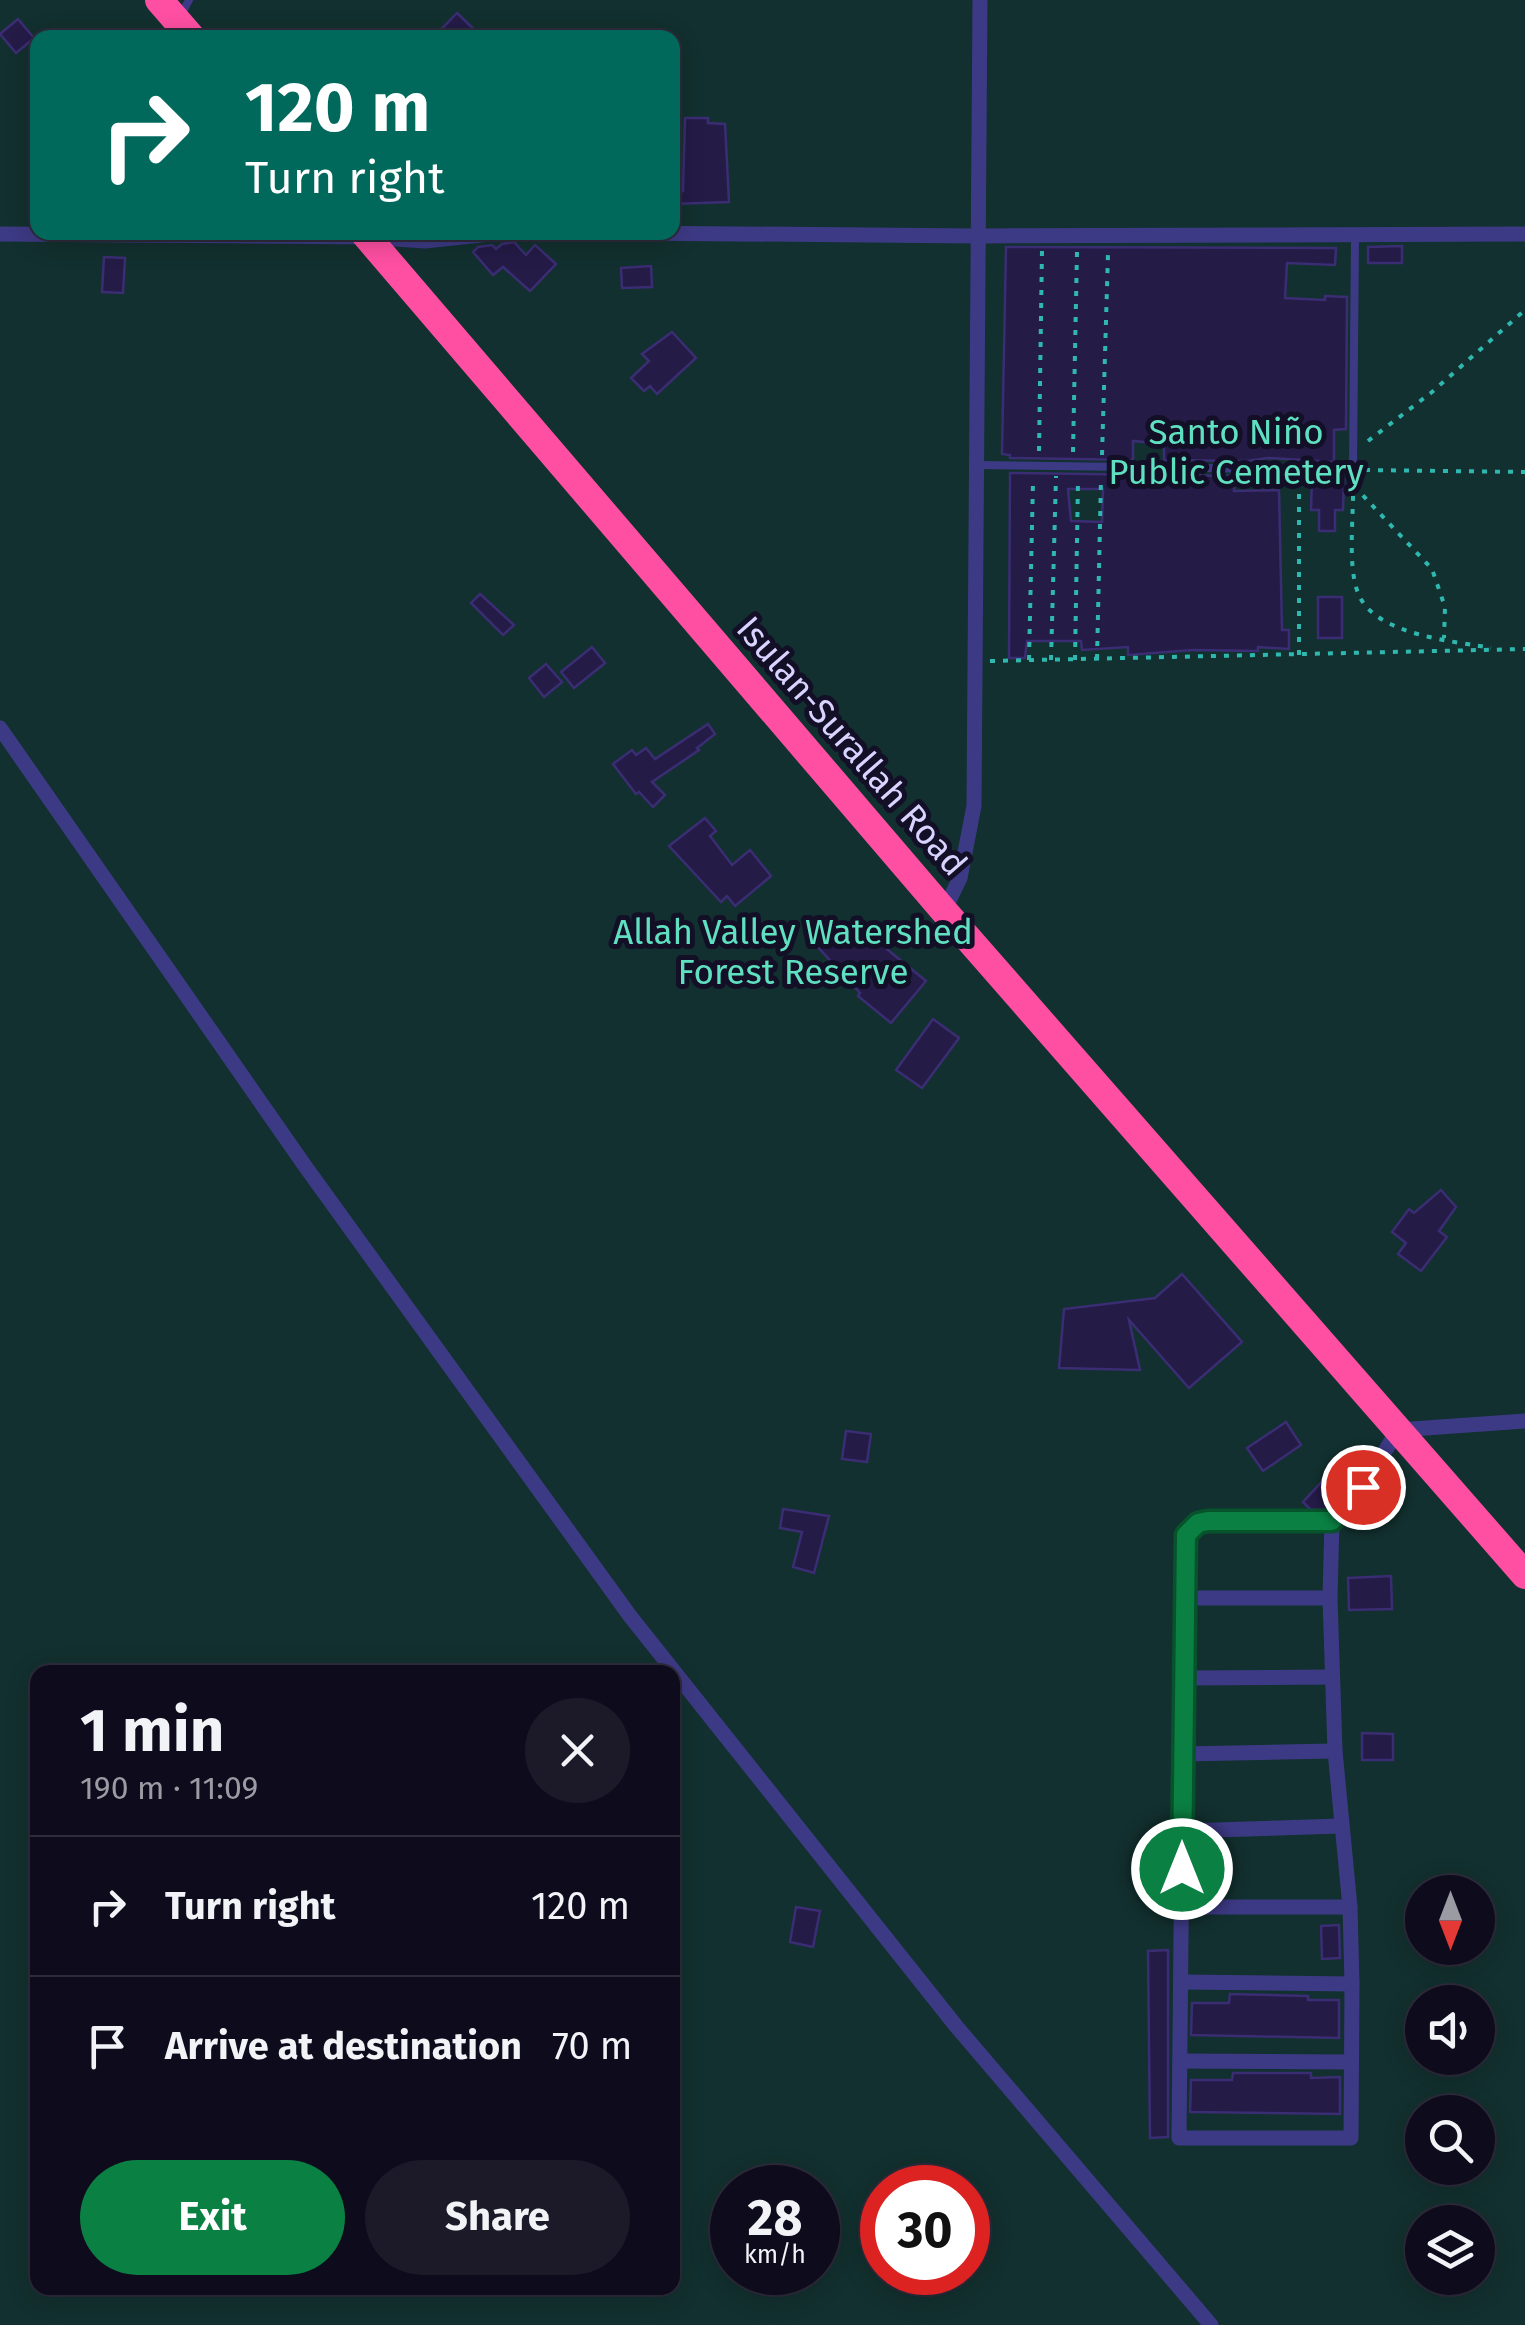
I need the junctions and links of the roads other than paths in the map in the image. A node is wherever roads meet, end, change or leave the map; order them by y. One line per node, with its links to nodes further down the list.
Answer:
1 (980, 0): 7 (street)
2 (680, 233): 7 (street)
3 (0, 234): 4 (street)
4 (30, 234)
5 (1525, 234): 6 (street)
6 (1355, 235): 7 (street); 9 (lane)
7 (978, 236): 9 (street)
8 (369, 240): 11 (highway, Isulan-Surallah Road)
9 (978, 465): 11 (street)
10 (0, 728): 18 (street)
11 (944, 911): 13 (highway, Isulan-Surallah Road)
12 (1525, 1421): 13 (street)
13 (1398, 1430): 14 (street); 15 (highway, Isulan-Surallah Road)
14 (1332, 1521): 16 (street); 17 (street)
15 (1525, 1576)
16 (1183, 1598): 17 (street); 20 (street)
17 (1330, 1598): 19 (street)
18 (669, 1665)
19 (1332, 1677): 20 (street); 22 (street)
20 (1183, 1678): 23 (street)
21 (680, 1679): 32 (street)
22 (1335, 1751): 23 (street); 24 (street)
23 (1182, 1754): 25 (street)
24 (1341, 1826): 25 (street); 27 (street)
25 (1182, 1831): 26 (street)
26 (1181, 1906): 27 (street); 28 (street)
27 (1350, 1907): 29 (street)
28 (1181, 1982): 29 (street); 30 (street)
29 (1352, 1984): 31 (street)
30 (1180, 2060): 31 (street); 31 (street)
31 (1351, 2062)
32 (1211, 2325)

